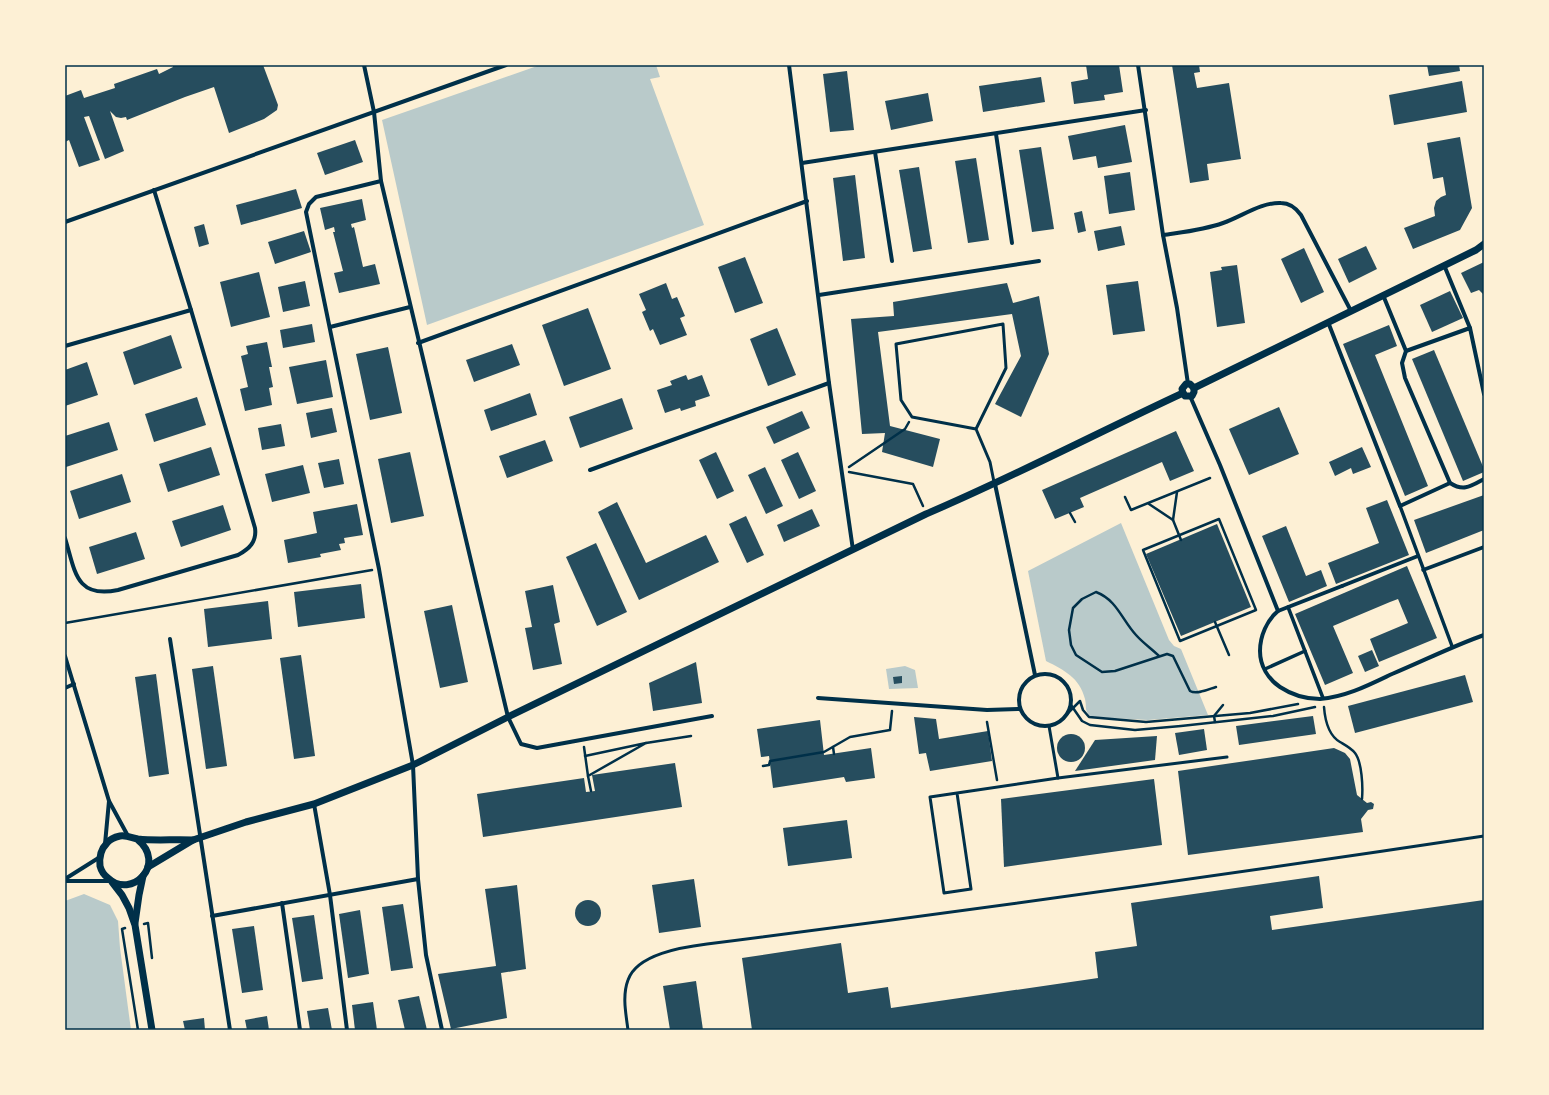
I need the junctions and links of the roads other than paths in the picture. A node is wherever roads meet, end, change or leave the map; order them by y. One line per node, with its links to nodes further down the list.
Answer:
1 (364, 65): 6 (street)
2 (506, 65): 6 (street)
3 (789, 65): 9 (street)
4 (1138, 65): 5 (street)
5 (1146, 110): 7 (street); 14 (street)
6 (374, 112): 10 (street); 11 (street)
7 (996, 134): 8 (street); 15 (street)
8 (875, 152): 9 (street); 19 (street)
9 (802, 163): 12 (street)
10 (381, 182): 24 (street); 28 (street)
11 (154, 190): 13 (street); 25 (street)
12 (806, 201): 22 (street); 30 (street)
13 (65, 222)
14 (1163, 235): 26 (street); 34 (street)
15 (1012, 242)
16 (1484, 244): 18 (street)
17 (1484, 247): 18 (street)
18 (1476, 250): 21 (street)
19 (892, 261)
20 (1039, 261): 22 (street)
21 (1444, 265): 23 (street); 29 (street)
22 (818, 295): 33 (street)
23 (1383, 295): 26 (street); 32 (street)
24 (410, 307): 28 (street); 30 (street)
25 (191, 310): 31 (street); 44 (street)
26 (1351, 311): 27 (street)
27 (1328, 322): 34 (street); 43 (street)
28 (330, 327): 68 (street)
29 (1470, 328): 32 (street); 36 (street)
30 (418, 343): 65 (street)
31 (65, 346)
32 (1406, 351): 41 (street)
33 (829, 383): 39 (street); 46 (street)
34 (1191, 386): 35 (street); 37 (street)
35 (1182, 393): 37 (street); 42 (street)
36 (1484, 394)
37 (1190, 396): 51 (street)
38 (976, 429): 38 (lane); 42 (lane)
39 (590, 470)
40 (1484, 479): 41 (street)
41 (1450, 483): 43 (street)
42 (995, 484): 46 (street); 58 (street)
43 (1400, 506): 47 (street)
44 (65, 538)
45 (1484, 547): 48 (street)
46 (853, 551): 65 (street)
47 (1418, 556): 48 (street); 49 (street)
48 (1423, 570): 54 (street)
49 (1342, 586): 50 (street)
50 (1288, 607): 51 (street); 55 (street)
51 (1278, 611): 57 (street)
52 (1484, 635): 54 (street)
53 (170, 639): 75 (street)
54 (1452, 646): 62 (street)
55 (1305, 651): 57 (street); 62 (street)
56 (65, 656): 59 (street)
57 (1265, 669): 62 (street)
58 (1034, 675): 63 (street); 66 (street)
59 (74, 684): 60 (street); 71 (street)
60 (65, 688)
61 (818, 698): 63 (street)
62 (1321, 698)
63 (1020, 710): 66 (street)
64 (712, 716): 65 (street)
65 (508, 717): 68 (street)
66 (1049, 726): 69 (lane)
67 (1227, 757): 69 (lane)
68 (413, 765): 72 (street); 82 (street)
69 (1058, 778): 70 (lane)
70 (957, 793): 70 (lane)
71 (109, 801): 73 (street); 78 (street)
72 (314, 804): 75 (street); 85 (street)
73 (128, 836): 76 (street); 78 (street)
74 (1484, 836): 94 (lane)
75 (201, 837): 77 (street); 87 (street)
76 (137, 839): 77 (street); 80 (street)
77 (193, 840): 80 (street)
78 (105, 845): 79 (street)
79 (100, 858): 83 (street); 84 (street)
80 (148, 867): 81 (street)
81 (143, 876): 84 (street); 88 (street)
82 (418, 879): 85 (street); 93 (street)
83 (65, 880): 84 (street)
84 (111, 881): 88 (street)
85 (330, 895): 86 (street); 92 (street)
86 (282, 903): 87 (street); 91 (street)
87 (212, 916): 90 (street)
88 (135, 925): 89 (street)
89 (152, 1030)
90 (230, 1030)
91 (300, 1030)
92 (348, 1030)
93 (442, 1030)
94 (628, 1030)

